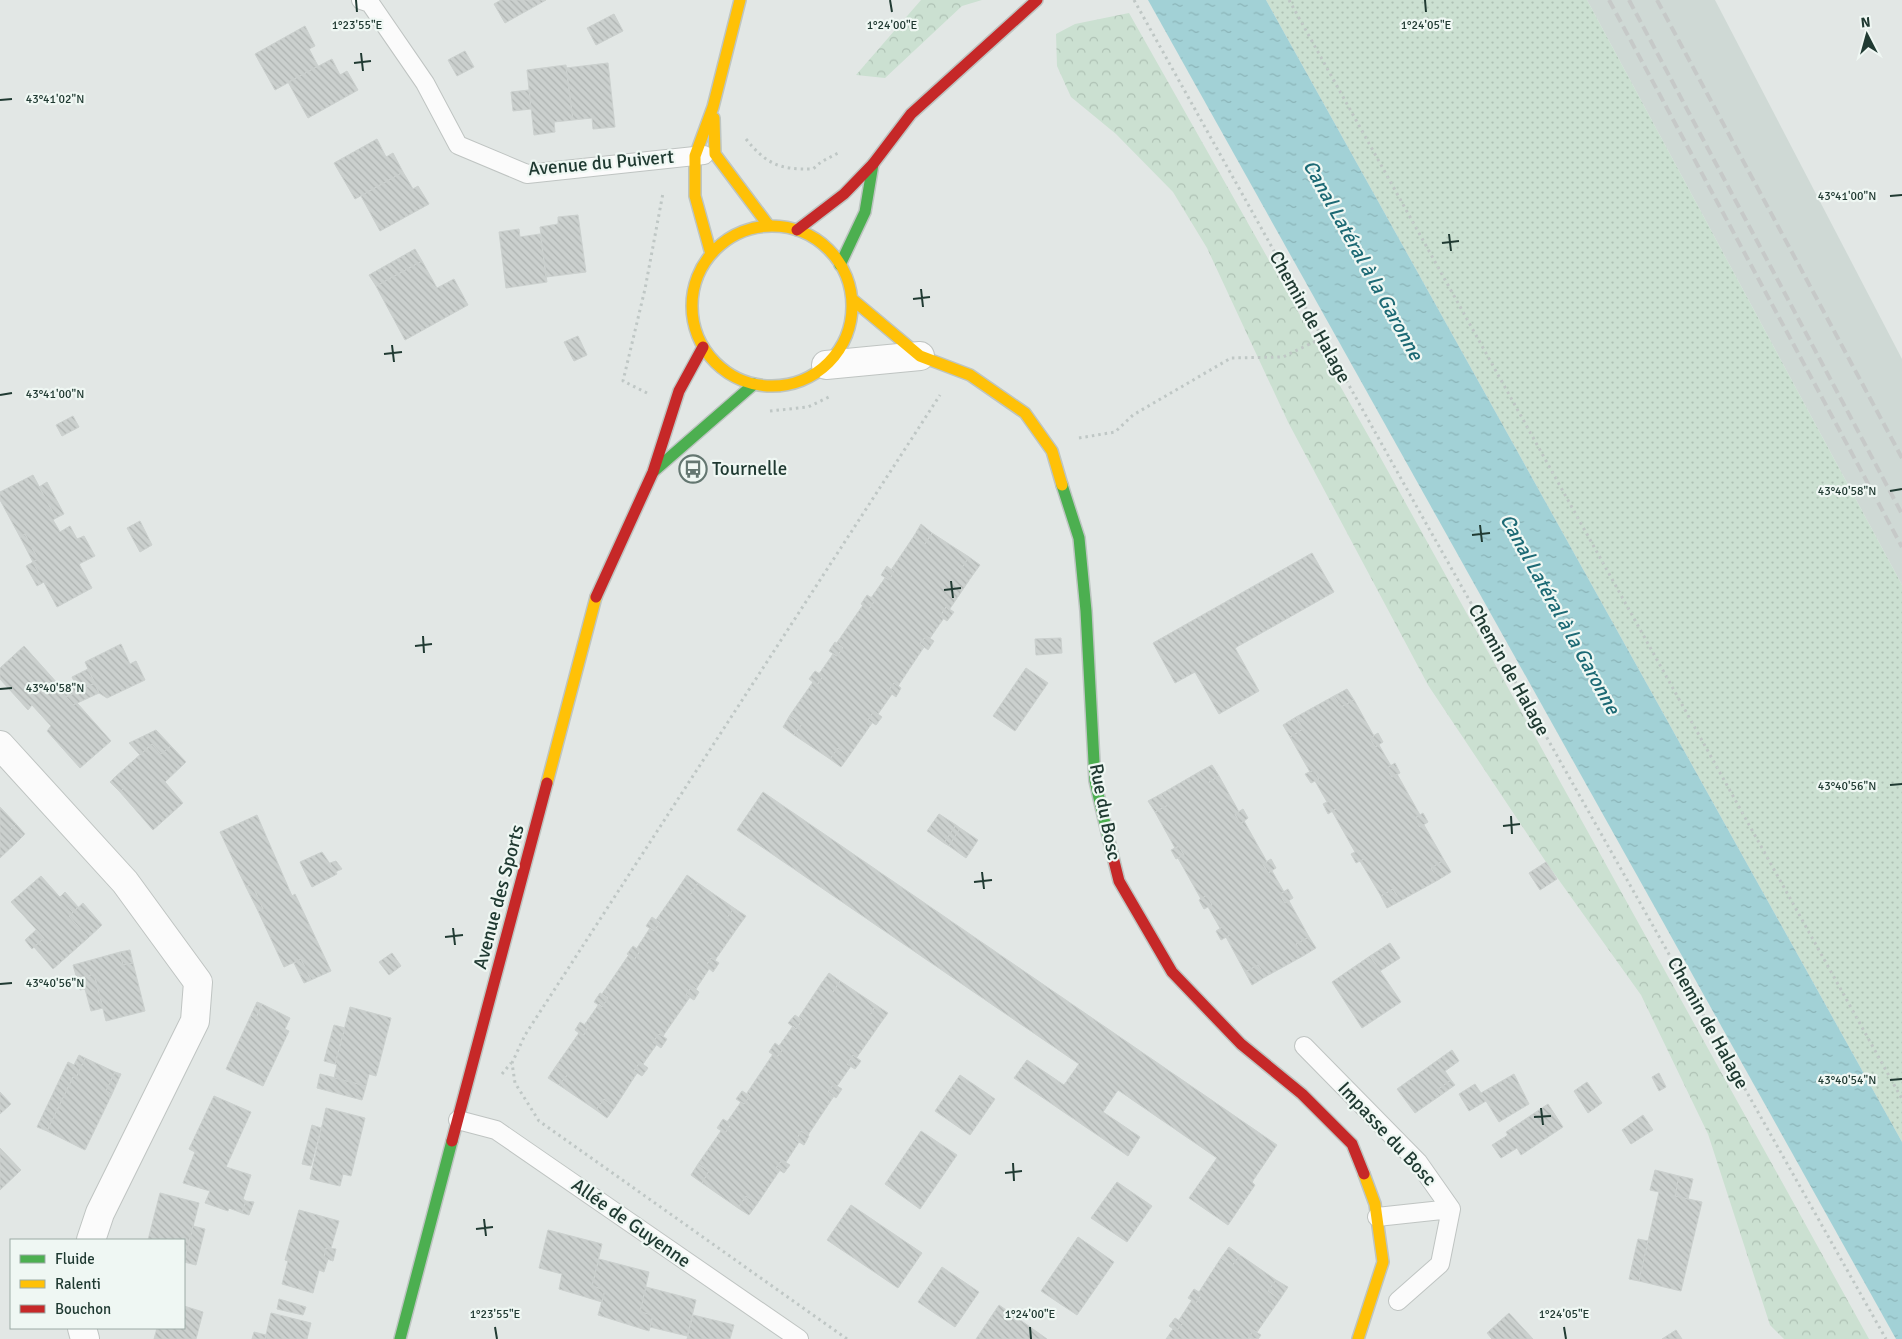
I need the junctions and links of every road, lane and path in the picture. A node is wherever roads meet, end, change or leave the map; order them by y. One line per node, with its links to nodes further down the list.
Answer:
1 (361, 0): 9 (lane, Avenue du Puivert)
2 (740, 0): 6 (main road)
3 (1037, 0): 10 (main road)
4 (1134, 0): 17 (path, Chemin de Halage)
5 (1289, 0): 27 (path)
6 (713, 107): 8 (main road); 9 (main road)
7 (745, 137): 11 (path)
8 (715, 154): 9 (lane, Avenue du Puivert); 12 (main road)
9 (695, 156): 14 (main road)
10 (873, 164): 13 (main road); 15 (main road)
11 (813, 170)
12 (769, 226): 13 (main road); 14 (main road)
13 (797, 230): 15 (main road)
14 (711, 254): 18 (main road)
15 (840, 265): 16 (main road)
16 (852, 299): 19 (main road, Rue du Bosc); 20 (main road)
17 (1322, 338): 23 (path); 37 (path, Chemin de Halage)
18 (703, 348): 21 (main road); 24 (main road, Avenue des Sports)
19 (920, 356): 20 (street, Rue du Bosc); 30 (main road, Rue du Bosc)
20 (826, 365): 21 (main road)
21 (754, 384): 24 (main road, Avenue des Sports)
22 (945, 388): 35 (path)
23 (1076, 440)
24 (653, 472): 28 (main road, Avenue des Sports)
25 (0, 745): 31 (street)
26 (1304, 1046): 29 (lane, Impasse du Bosc)
27 (1902, 1099)
28 (458, 1120): 33 (main road, Avenue des Sports); 34 (lane, Allée de Guyenne)
29 (1452, 1209): 30 (lane); 32 (lane)
30 (1377, 1218): 36 (main road, Rue du Bosc)
31 (91, 1239)
32 (1398, 1301)
33 (400, 1339)
34 (799, 1339)
35 (847, 1339)
36 (1358, 1339)
37 (1886, 1339)

